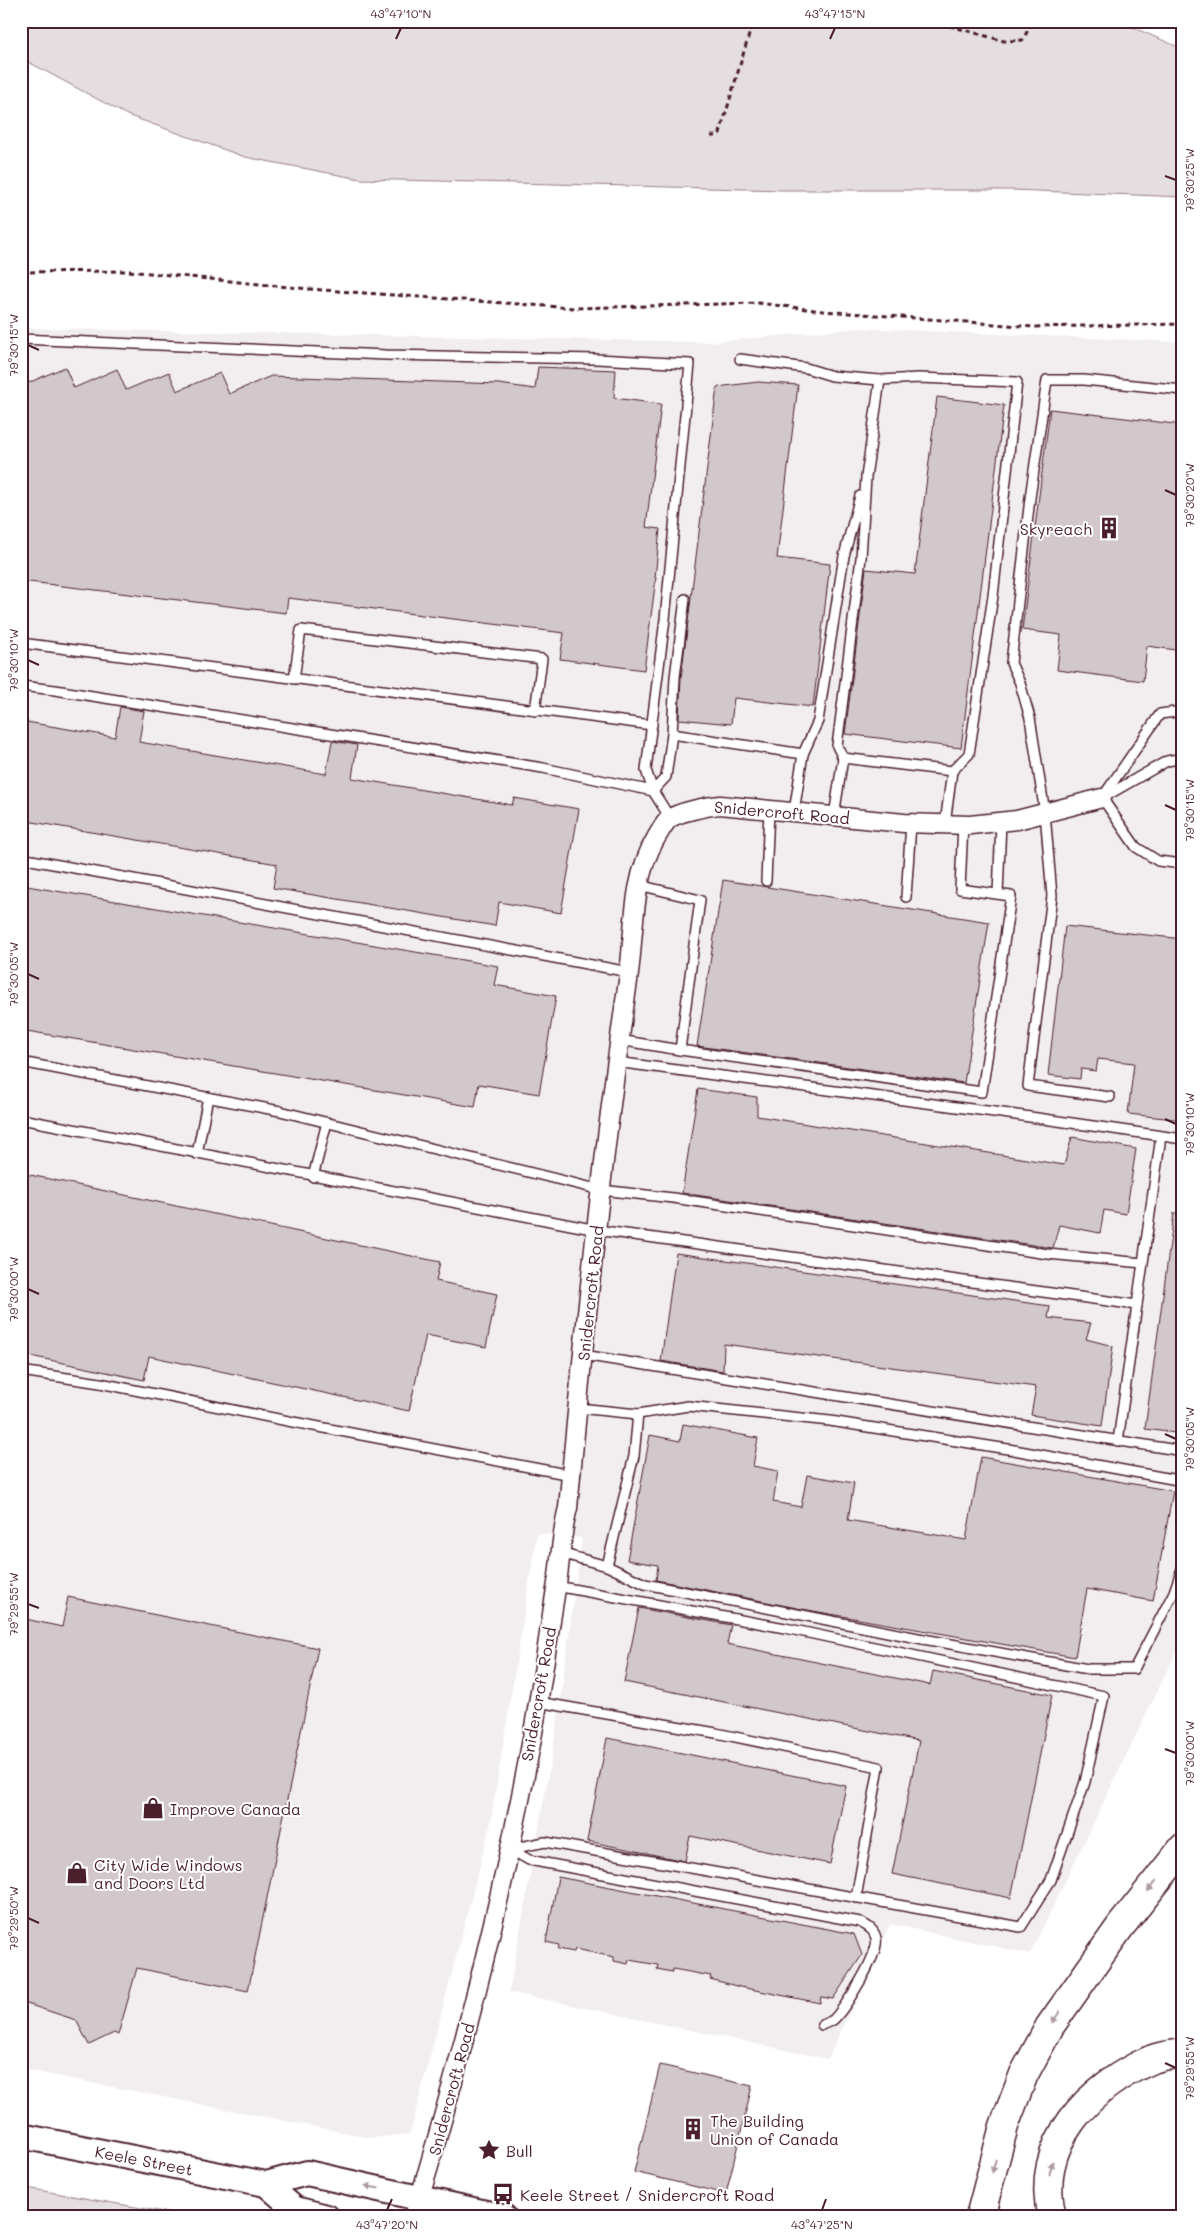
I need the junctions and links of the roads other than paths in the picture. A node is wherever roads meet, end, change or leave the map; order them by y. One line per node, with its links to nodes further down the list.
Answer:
1 (21, 339): 12 (lane)
2 (740, 359): 3 (lane)
3 (880, 380): 5 (lane); 17 (lane)
4 (1183, 390): 22 (lane)
5 (866, 477): 14 (lane); 15 (lane)
6 (685, 599): 13 (lane)
7 (21, 643): 8 (lane)
8 (294, 679): 10 (lane); 10 (lane)
9 (21, 686): 18 (lane)
10 (535, 711): 12 (lane)
11 (1183, 711): 19 (lane)
12 (652, 725): 18 (lane)
13 (672, 734): 14 (lane); 18 (lane)
14 (803, 754): 21 (lane)
15 (844, 758): 17 (lane); 23 (lane)
16 (1183, 758): 19 (lane)
17 (952, 771): 27 (lane)
18 (654, 791): 24 (lane)
19 (1102, 798): 22 (street, Snidercroft Road); 29 (lane)
20 (768, 810): 21 (street, Snidercroft Road); 24 (street, Snidercroft Road); 30 (lane)
21 (794, 812): 23 (street, Snidercroft Road)
22 (1045, 813): 25 (street, Snidercroft Road); 40 (lane)
23 (834, 816): 26 (street, Snidercroft Road)
24 (670, 818): 31 (street, Snidercroft Road)
25 (1001, 822): 27 (street, Snidercroft Road); 32 (lane)
26 (912, 823): 27 (street, Snidercroft Road); 33 (lane)
27 (954, 824): 32 (lane)
28 (21, 858): 34 (lane)
29 (1183, 864)
30 (766, 882)
31 (639, 885): 34 (street, Snidercroft Road); 36 (lane)
32 (998, 894): 36 (lane)
33 (906, 897)
34 (629, 972): 35 (street, Snidercroft Road)
35 (619, 1040): 36 (lane); 38 (street, Snidercroft Road)
36 (680, 1050)
37 (21, 1062): 39 (lane)
38 (616, 1062): 43 (lane); 47 (street, Snidercroft Road)
39 (208, 1097): 42 (lane); 45 (lane)
40 (1110, 1097)
41 (21, 1119): 45 (lane)
42 (327, 1122): 46 (lane); 47 (lane)
43 (1162, 1136): 44 (lane); 49 (lane)
44 (1183, 1139)
45 (197, 1154): 46 (lane)
46 (313, 1177): 48 (lane)
47 (601, 1190): 48 (street, Snidercroft Road); 49 (lane)
48 (597, 1230): 50 (lane); 51 (street, Snidercroft Road)
49 (1143, 1263): 50 (lane)
50 (1137, 1305): 55 (lane)
51 (583, 1356): 53 (street, Snidercroft Road); 55 (lane)
52 (21, 1371): 57 (lane)
53 (578, 1408): 54 (lane); 57 (street, Snidercroft Road)
54 (638, 1414): 58 (lane); 60 (lane)
55 (1118, 1441): 56 (lane)
56 (1183, 1451)
57 (571, 1475): 59 (street, Snidercroft Road)
58 (1183, 1481)
59 (560, 1553): 60 (lane); 62 (street, Snidercroft Road)
60 (607, 1566): 61 (lane)
61 (1183, 1566)
62 (556, 1586): 63 (street, Snidercroft Road); 66 (lane)
63 (538, 1702): 65 (street, Snidercroft Road); 66 (lane)
64 (1183, 1848): 74 (highway, one-way to 74)
65 (510, 1849): 66 (lane); 67 (lane); 71 (street, Snidercroft Road)
66 (856, 1898)
67 (822, 2025)
68 (1183, 2053): 75 (highway, one-way to 68)
69 (21, 2136): 70 (main road, Keele Street)
70 (266, 2184): 71 (main road, Keele Street, one-way to 70); 72 (main road, Keele Street)
71 (417, 2208): 73 (main road, Keele Street)
72 (327, 2217)
73 (504, 2217)
74 (980, 2217)
75 (1052, 2217)

